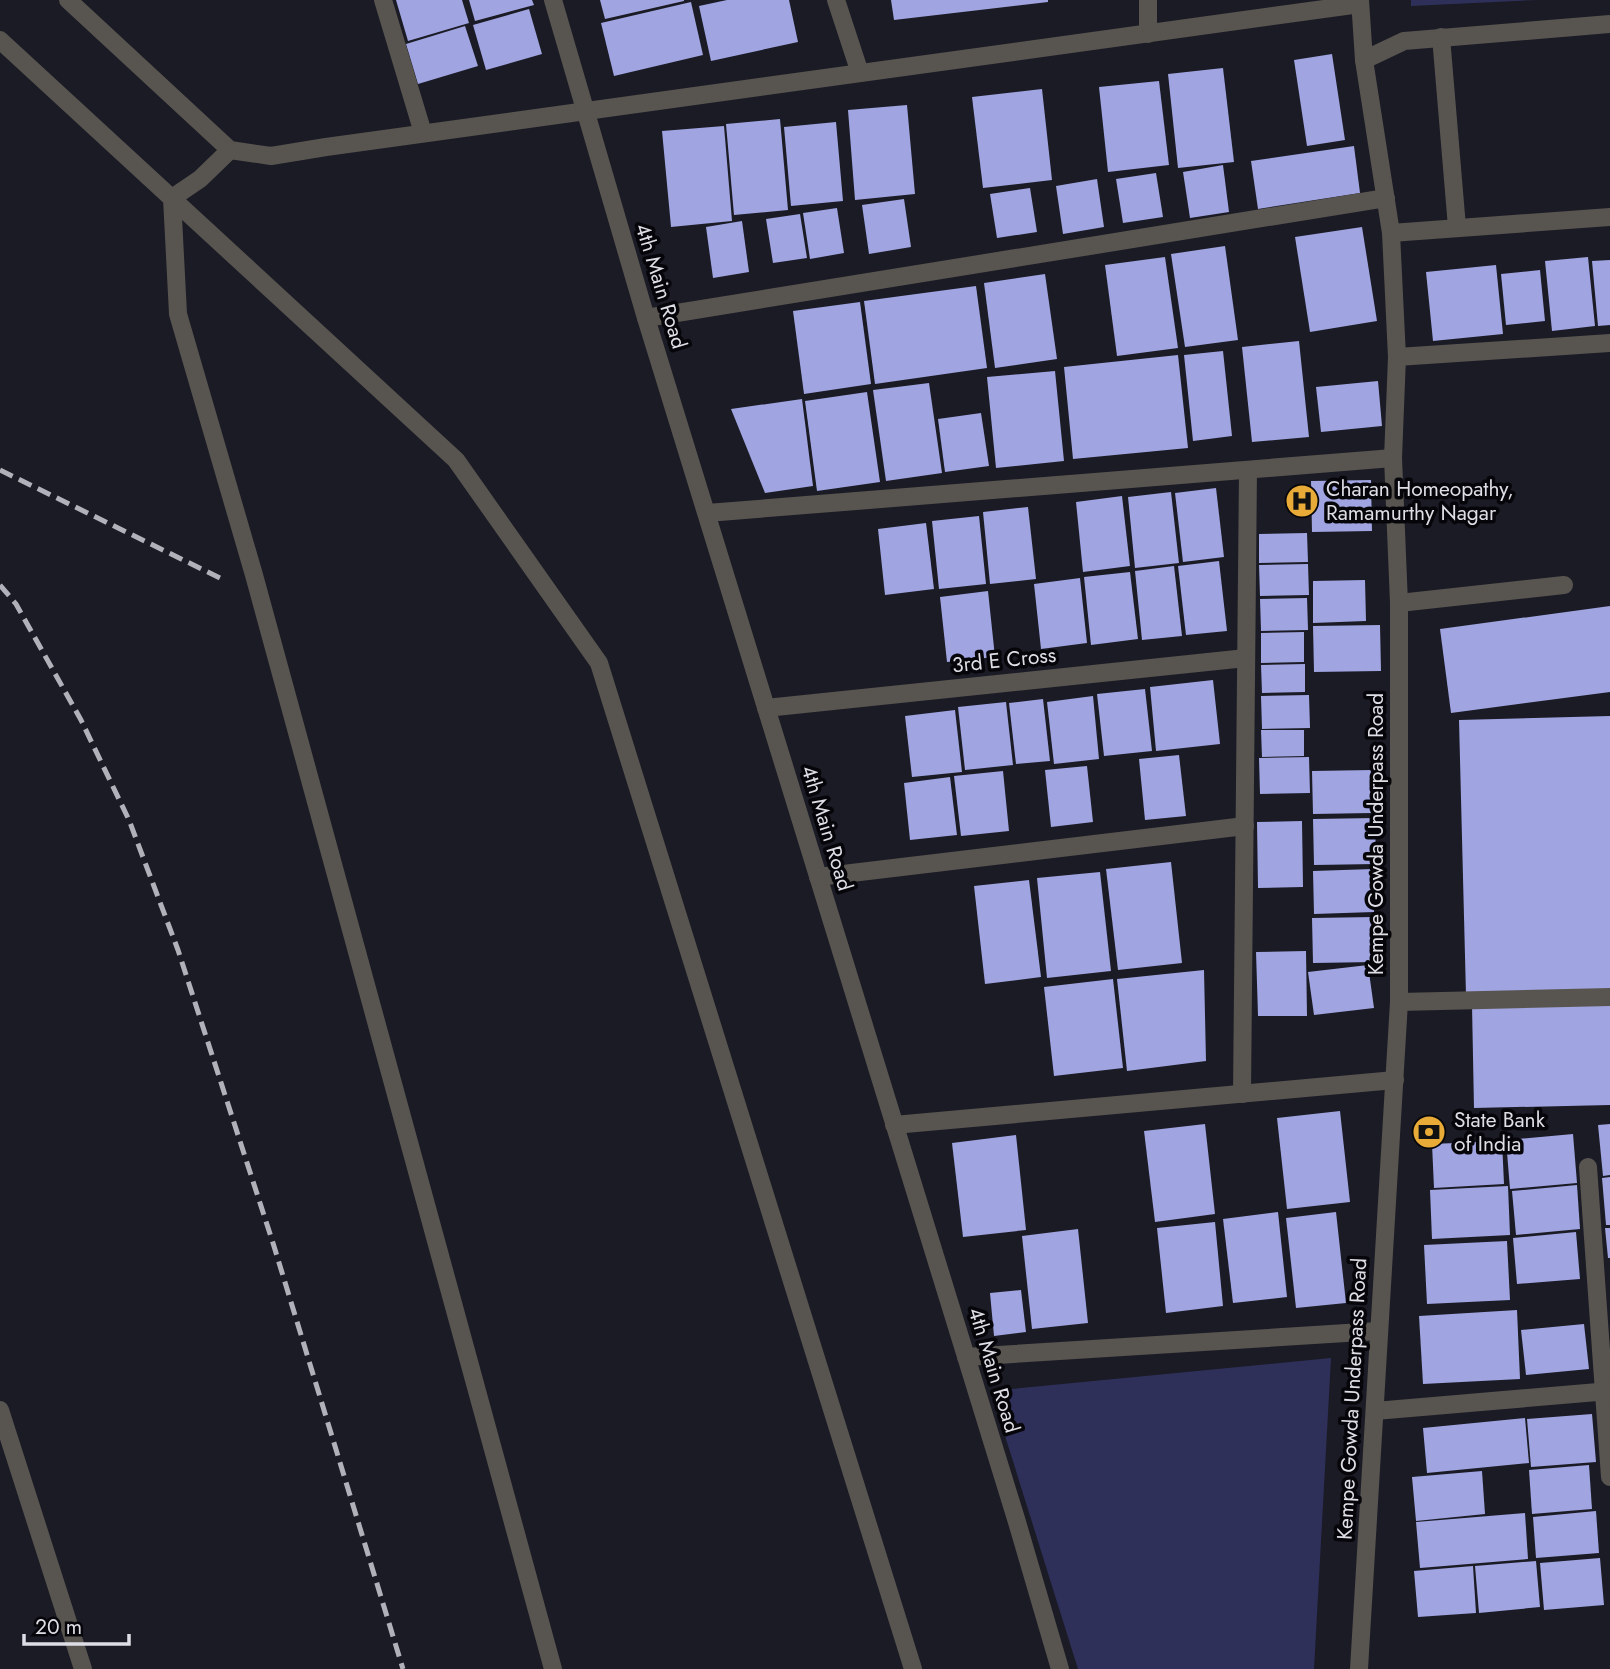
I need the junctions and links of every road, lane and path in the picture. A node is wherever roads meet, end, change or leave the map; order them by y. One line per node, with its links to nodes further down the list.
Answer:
1 (68, 0): 15 (street)
2 (383, 0): 14 (street)
3 (553, 0): 13 (street, 4th Main Road)
4 (836, 0): 12 (street)
5 (1148, 0): 8 (street)
6 (1360, 2): 8 (street); 11 (street, Kempe Gowda Underpass Road)
7 (1610, 24): 9 (street)
8 (1148, 34): 12 (street)
9 (1441, 37): 11 (street); 19 (street)
10 (0, 40): 16 (street)
11 (1364, 60): 17 (street, Kempe Gowda Underpass Road)
12 (860, 73): 13 (street)
13 (584, 111): 14 (street); 21 (street, 4th Main Road)
14 (423, 133): 15 (street)
15 (230, 150): 16 (street)
16 (172, 198): 46 (street); 47 (street)
17 (1386, 198): 20 (street, Kempe Gowda Underpass Road); 21 (street)
18 (1610, 217): 19 (street)
19 (1457, 228): 20 (street)
20 (1391, 233): 23 (street, Kempe Gowda Underpass Road)
21 (646, 318): 26 (street, 4th Main Road)
22 (1610, 343): 23 (street)
23 (1397, 357): 24 (street, Kempe Gowda Underpass Road)
24 (1393, 458): 25 (street); 28 (street, Kempe Gowda Underpass Road)
25 (1248, 470): 26 (street); 29 (street)
26 (707, 513): 30 (street, 4th Main Road)
27 (1564, 585): 28 (street)
28 (1399, 603): 34 (street, Kempe Gowda Underpass Road)
29 (1246, 658): 30 (street, 3rd E Cross); 31 (street)
30 (766, 708): 32 (street, 4th Main Road)
31 (1245, 826): 32 (street); 36 (street)
32 (818, 877): 37 (street, 4th Main Road)
33 (1610, 997): 34 (street)
34 (1399, 1002): 35 (street, Kempe Gowda Underpass Road)
35 (1395, 1080): 36 (street); 39 (street, Kempe Gowda Underpass Road)
36 (1242, 1094): 37 (street)
37 (894, 1125): 40 (street, 4th Main Road)
38 (1588, 1167): 41 (street)
39 (1378, 1331): 40 (street); 43 (street, Kempe Gowda Underpass Road)
40 (966, 1357): 48 (street, 4th Main Road)
41 (1606, 1391): 43 (street); 44 (street)
42 (0, 1410): 45 (street)
43 (1375, 1411): 49 (street, Kempe Gowda Underpass Road)
44 (1610, 1477)
45 (83, 1669)
46 (553, 1669)
47 (913, 1669)
48 (1060, 1669)
49 (1359, 1669)

